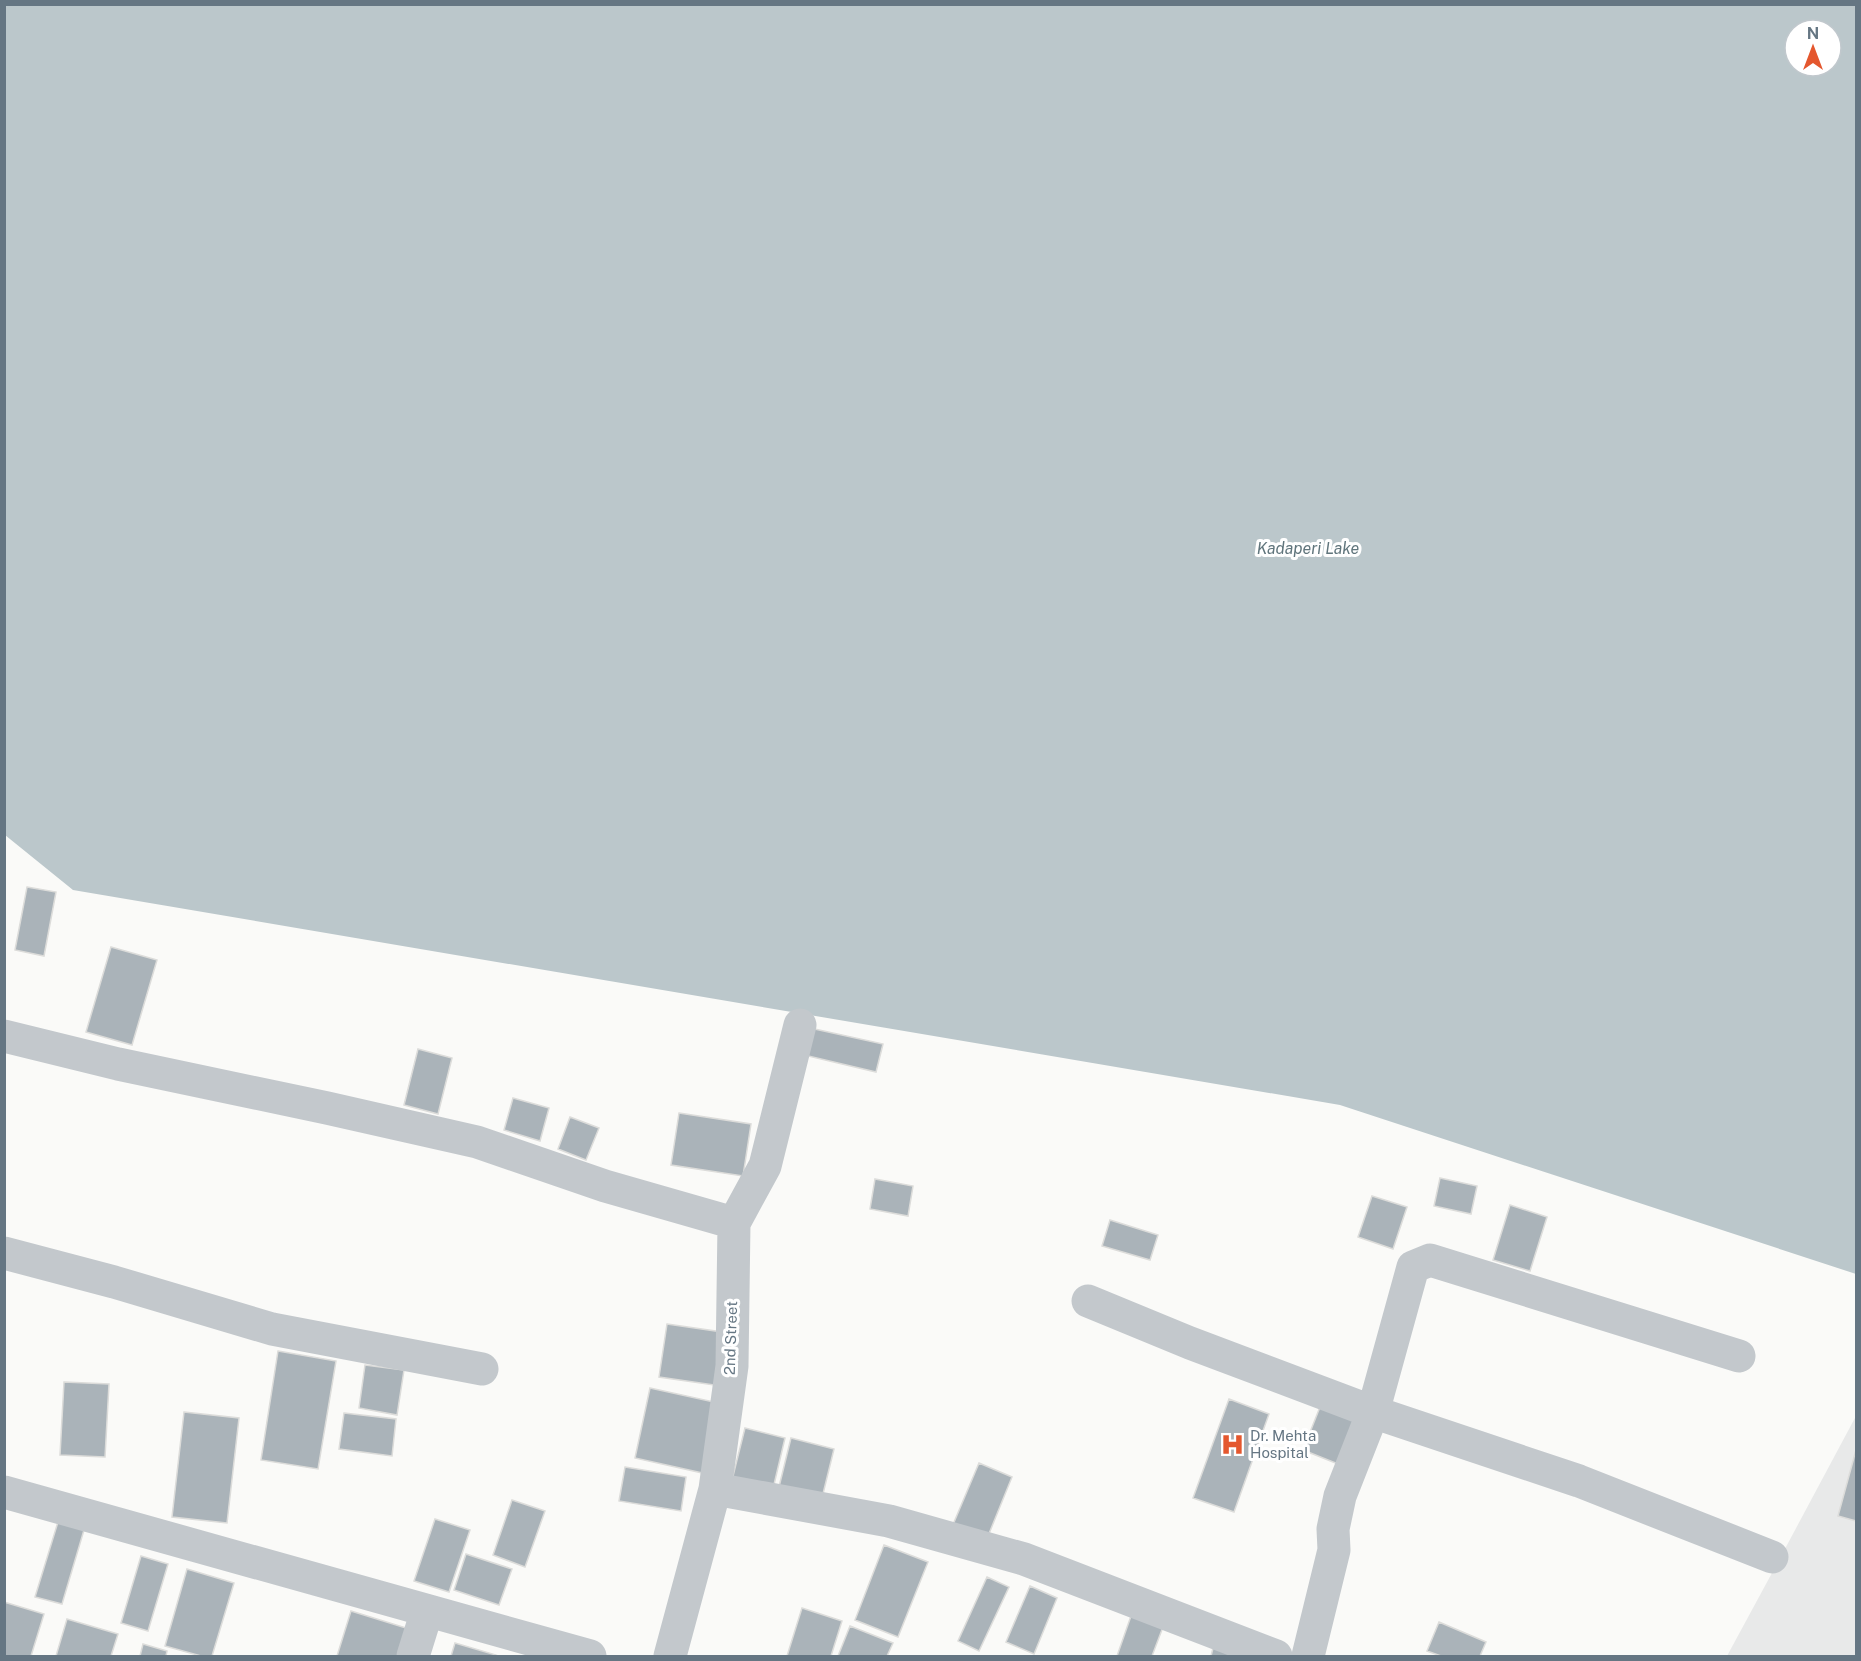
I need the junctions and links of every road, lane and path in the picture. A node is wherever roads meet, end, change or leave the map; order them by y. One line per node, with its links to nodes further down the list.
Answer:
1 (800, 1025): 3 (street, 2nd Street)
2 (4, 1036): 3 (street)
3 (734, 1223): 9 (street, 2nd Street)
4 (4, 1253): 7 (street)
5 (1088, 1301): 8 (street)
6 (1739, 1356): 8 (street)
7 (482, 1369)
8 (1373, 1412): 11 (street); 17 (street)
9 (715, 1489): 15 (street, 2nd Street); 16 (street)
10 (4, 1492): 12 (street)
11 (1772, 1557)
12 (427, 1611): 13 (street); 14 (street)
13 (413, 1656)
14 (590, 1656)
15 (670, 1656)
16 (1276, 1656)
17 (1308, 1656)

